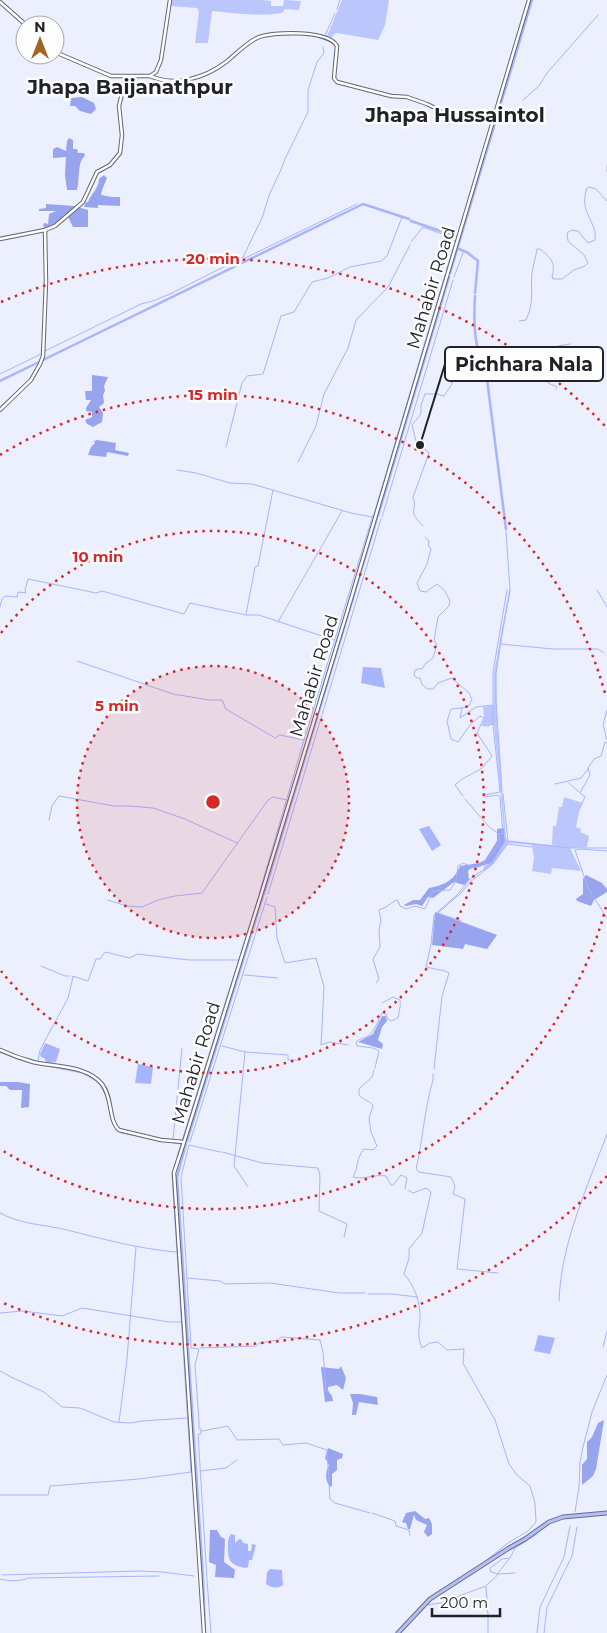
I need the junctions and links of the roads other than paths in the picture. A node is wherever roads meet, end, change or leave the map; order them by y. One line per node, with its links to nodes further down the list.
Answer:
1 (170, 0): 6 (street)
2 (529, 0): 15 (street, Mahabir Road)
3 (0, 2): 4 (street)
4 (15, 15)
5 (65, 56): 8 (street)
6 (156, 72): 7 (street); 9 (street)
7 (150, 76): 8 (street); 9 (street)
8 (126, 77): 11 (street)
9 (155, 78): 10 (street)
10 (449, 122)
11 (45, 230): 12 (street); 13 (street)
12 (0, 239)
13 (0, 410)
14 (0, 1050): 15 (street, Mahabir Road)
15 (184, 1142): 17 (street)
16 (607, 1513): 18 (main road)
17 (204, 1633)
18 (398, 1633)

